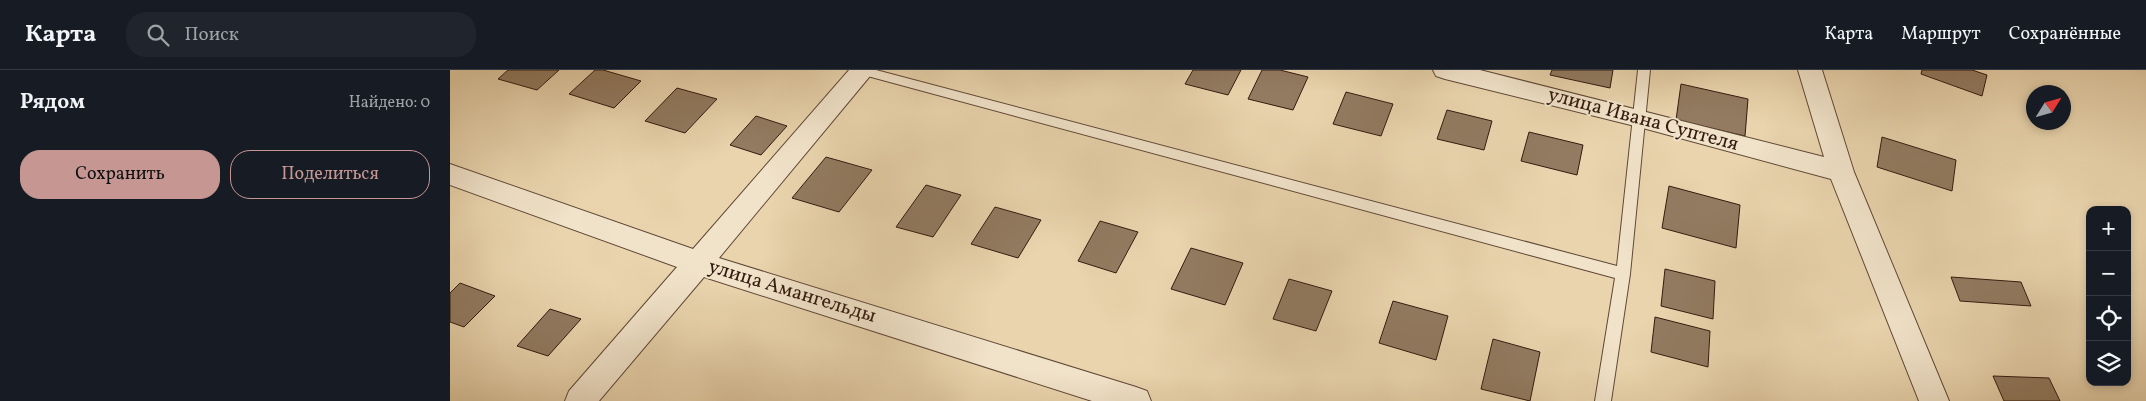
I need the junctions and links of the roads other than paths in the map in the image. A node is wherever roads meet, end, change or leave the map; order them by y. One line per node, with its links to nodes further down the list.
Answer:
1 (862, 70): 8 (street); 9 (lane)
2 (1444, 70): 5 (street, улица Ивана Суптеля)
3 (1644, 70): 5 (lane)
4 (1810, 70): 6 (street)
5 (1639, 118): 6 (street, улица Ивана Суптеля); 9 (lane)
6 (1841, 172): 13 (street)
7 (450, 174): 8 (street, улица Амангельды)
8 (698, 263): 10 (street); 11 (street, улица Амангельды)
9 (1623, 274): 12 (lane)
10 (580, 401)
11 (1136, 401)
12 (1604, 401)
13 (1934, 401)

